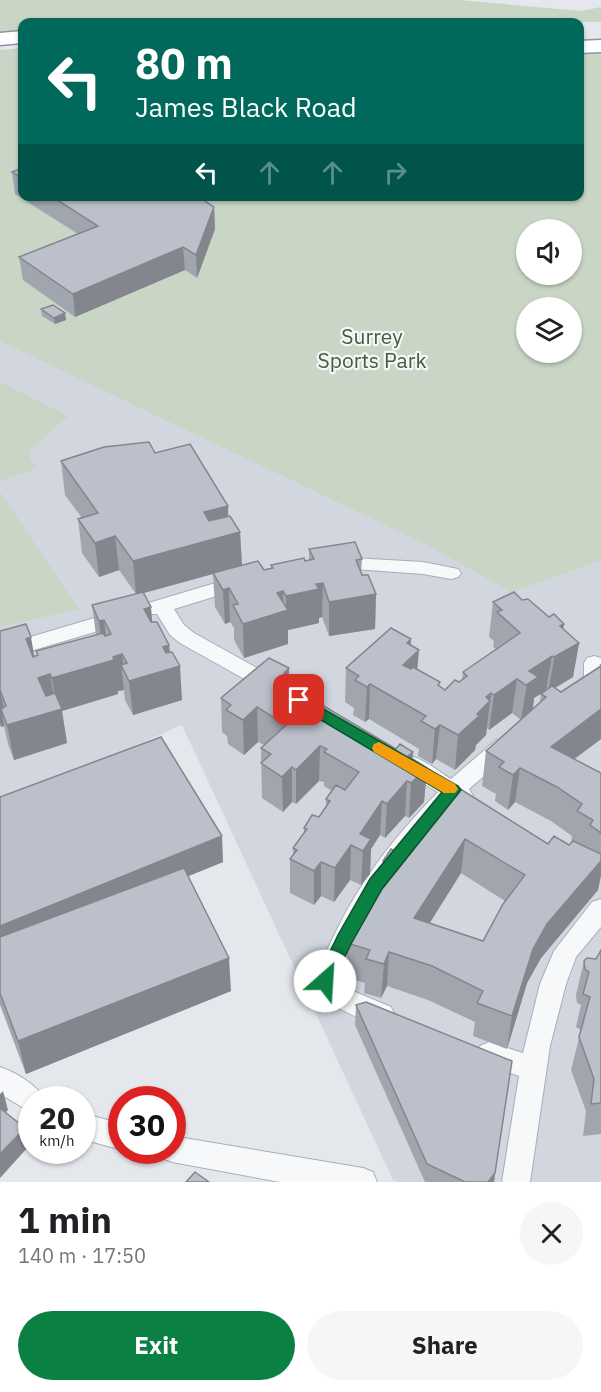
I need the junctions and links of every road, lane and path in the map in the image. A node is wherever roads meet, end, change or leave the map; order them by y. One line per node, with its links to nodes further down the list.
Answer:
1 (601, 29): 2 (highway)
2 (584, 30)
3 (18, 37): 4 (highway)
4 (0, 39)
5 (18, 44): 6 (highway)
6 (0, 46)
7 (601, 46): 8 (highway)
8 (584, 48)
9 (317, 564): 10 (street)
10 (451, 573)
11 (255, 578): 12 (street)
12 (162, 606): 13 (street); 15 (street)
13 (0, 653)
14 (594, 663): 16 (street)
15 (285, 692)
16 (560, 705)
17 (525, 729): 19 (street)
18 (392, 755): 19 (street)
19 (453, 790): 20 (street); 22 (street)
20 (483, 808)
21 (601, 909): 24 (street)
22 (406, 1025)
23 (465, 1046): 24 (street)
24 (533, 1069): 29 (street)
25 (0, 1079): 26 (street)
26 (18, 1091)
27 (186, 1152): 28 (street)
28 (363, 1182)
29 (516, 1182)

